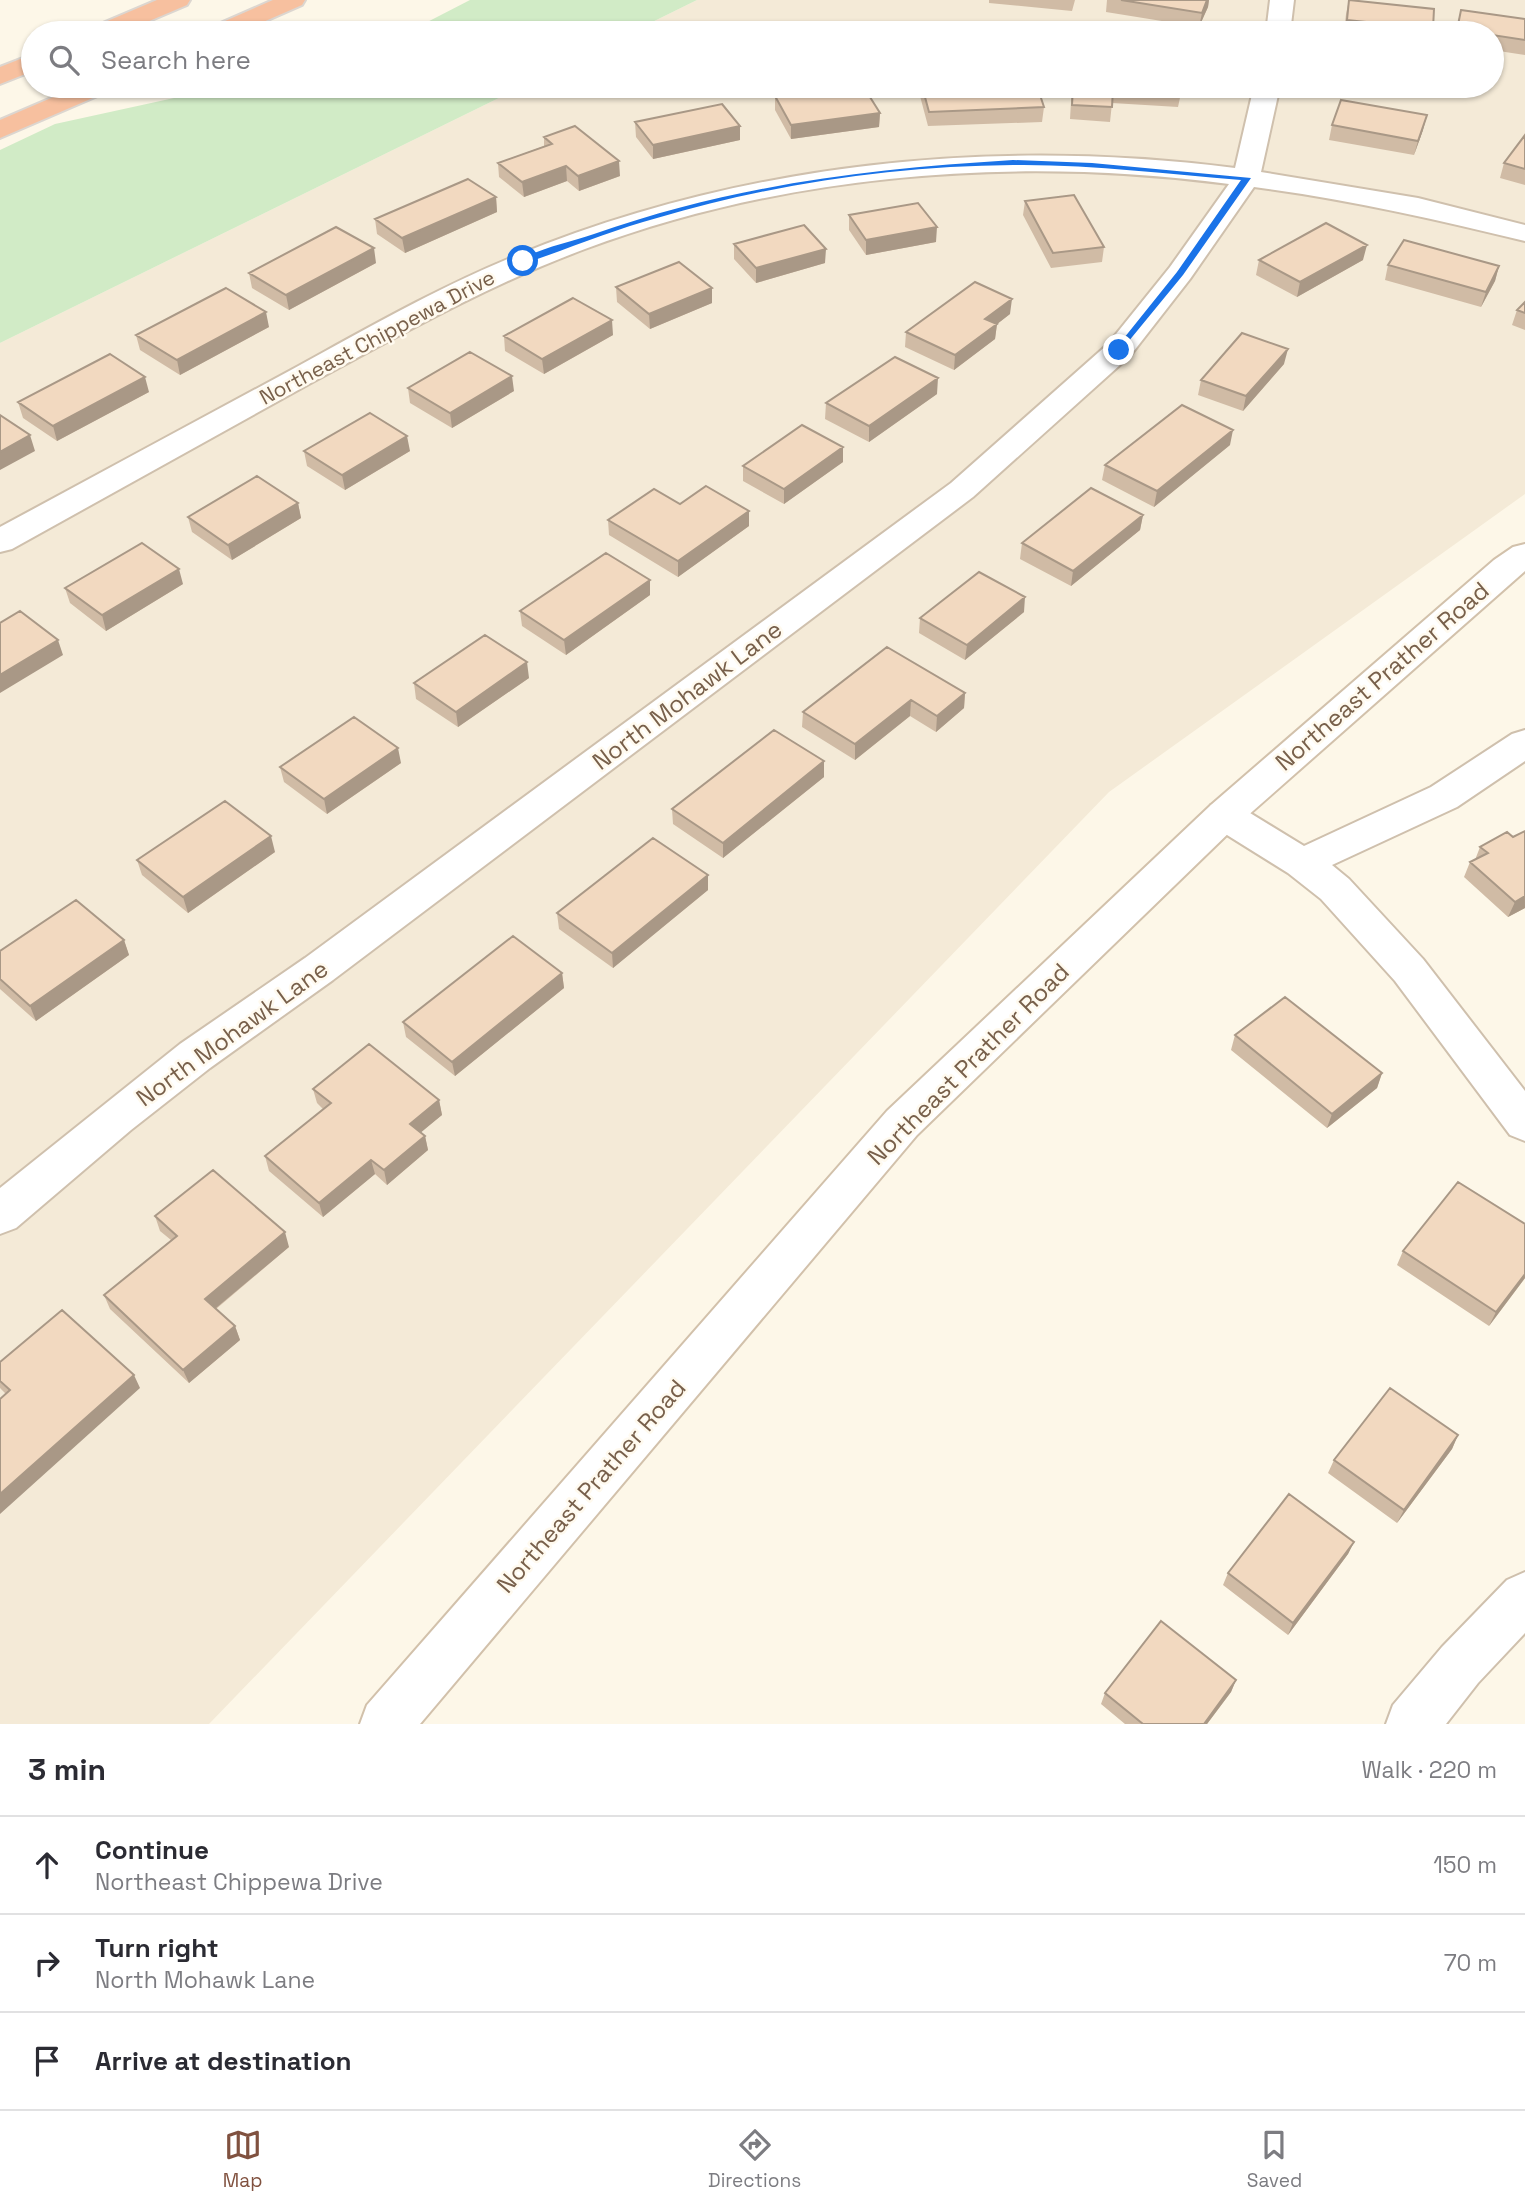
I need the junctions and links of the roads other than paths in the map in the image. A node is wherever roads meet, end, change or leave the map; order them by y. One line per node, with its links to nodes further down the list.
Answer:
1 (178, 0): 4 (highway)
2 (293, 0): 5 (highway)
3 (1282, 0): 6 (street)
4 (128, 21)
5 (245, 21)
6 (1279, 21)
7 (21, 67): 8 (highway)
8 (0, 76)
9 (73, 98): 11 (highway)
10 (1264, 98): 12 (street, North Mohawk Lane)
11 (0, 130)
12 (1247, 178): 13 (street, Northeast Chippewa Drive); 14 (street, Northeast Chippewa Drive); 20 (street, North Mohawk Lane)
13 (1525, 233)
14 (0, 541)
15 (1525, 555): 17 (street, Northeast Prather Road)
16 (1525, 743): 18 (street)
17 (1224, 815): 18 (street); 22 (street, Northeast Prather Road)
18 (1302, 863): 19 (street)
19 (1525, 1123)
20 (0, 1215)
21 (1525, 1597): 23 (street)
22 (386, 1724)
23 (1412, 1724)

